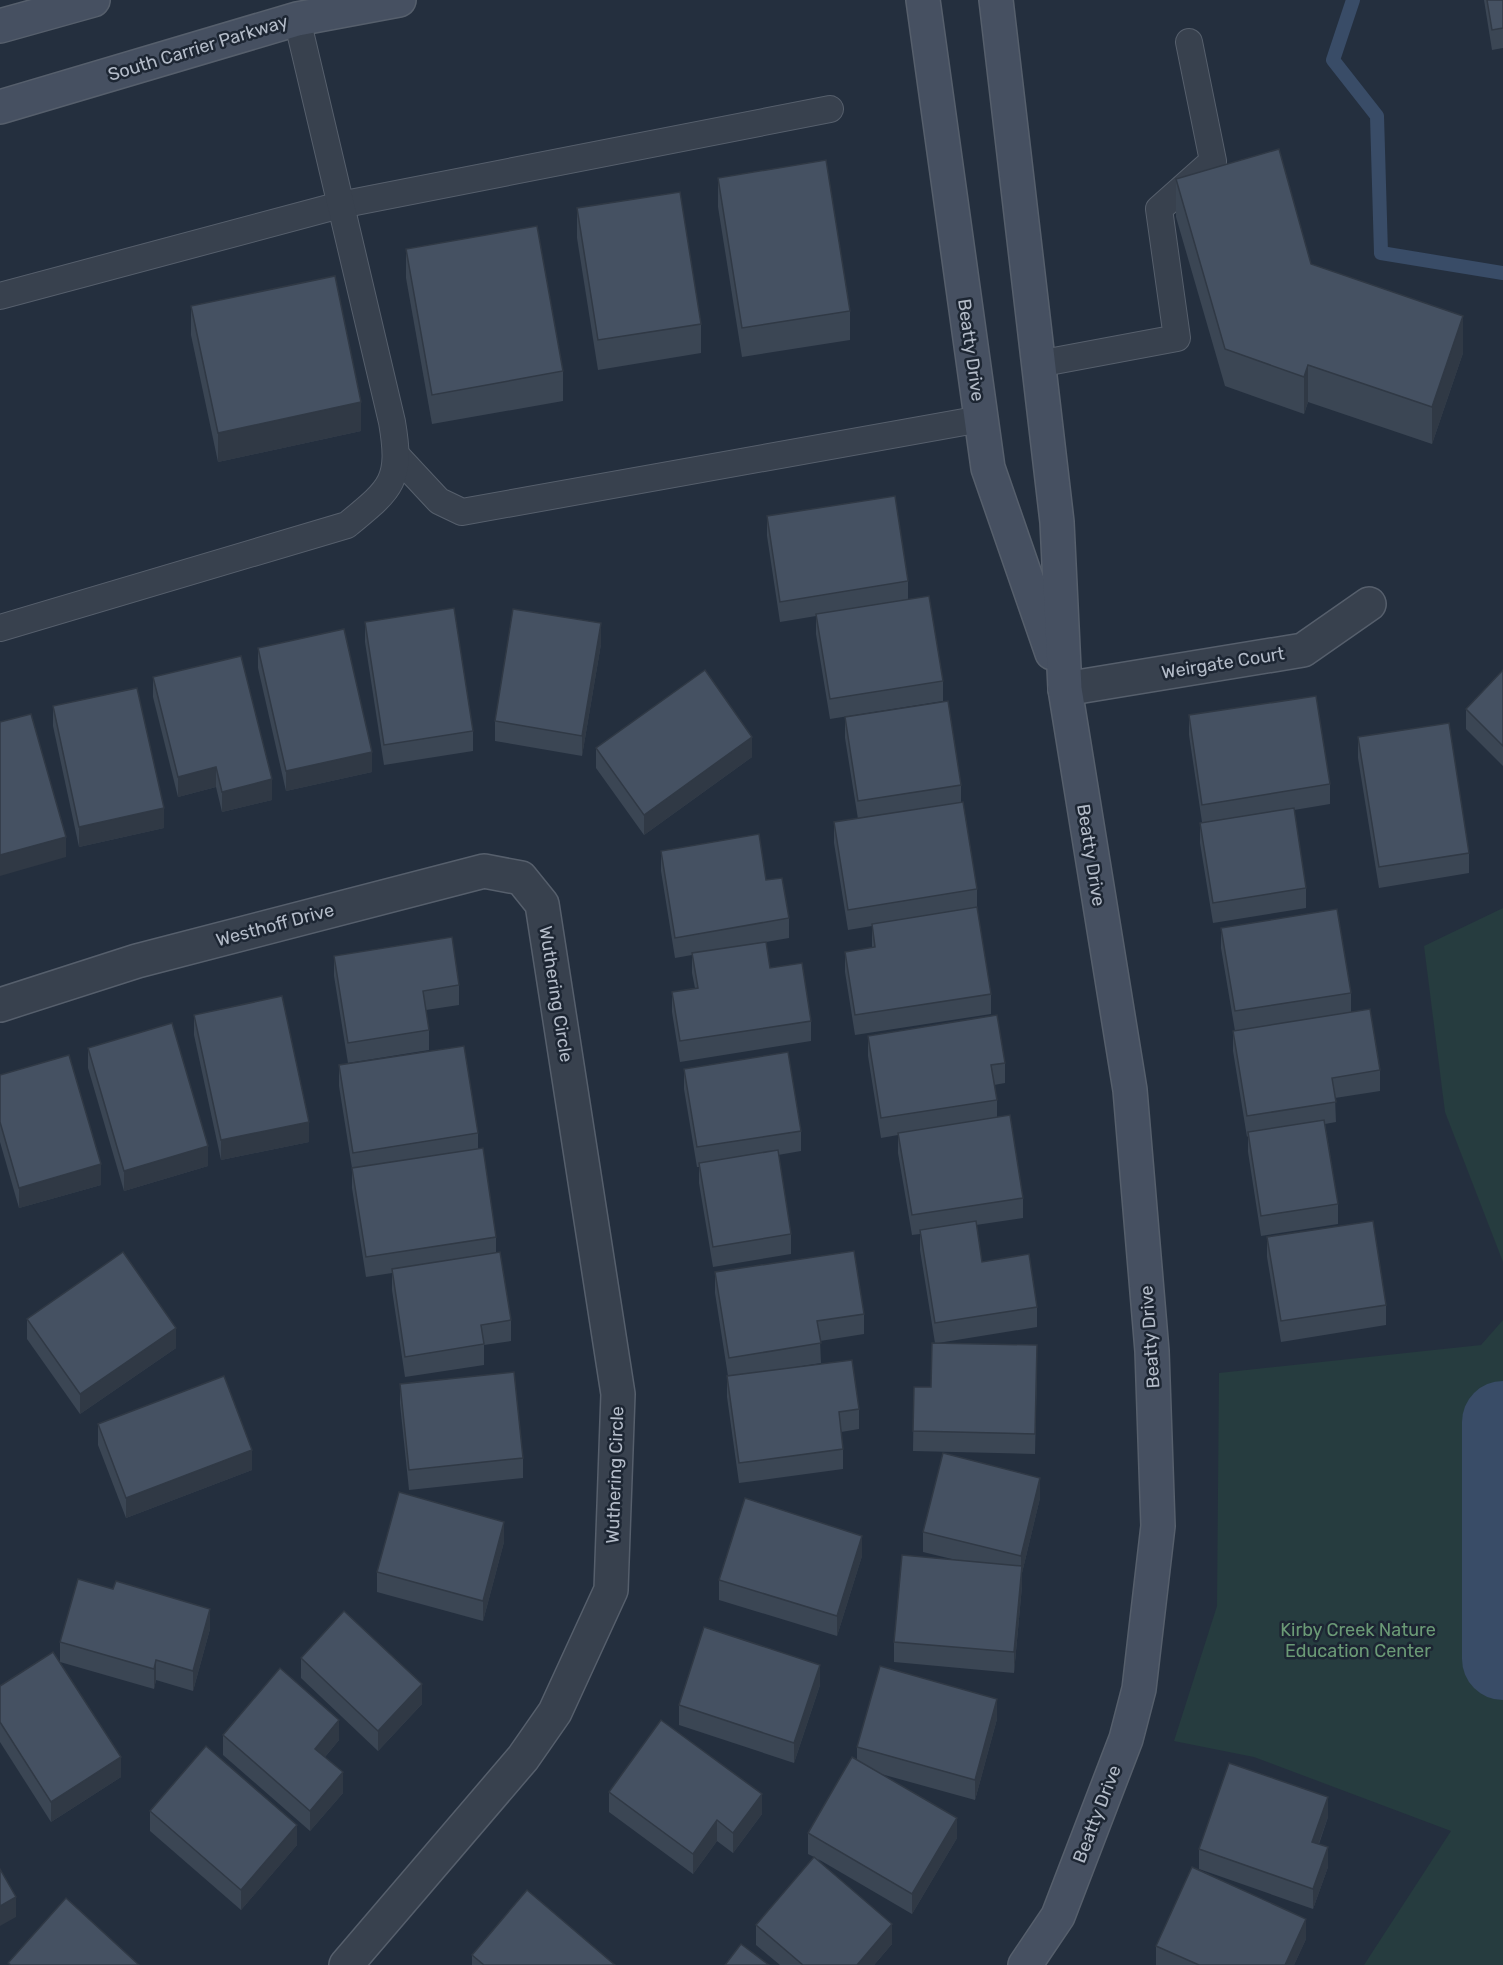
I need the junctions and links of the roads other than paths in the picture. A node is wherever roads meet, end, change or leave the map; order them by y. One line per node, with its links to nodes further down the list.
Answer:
1 (93, 0): 6 (street)
2 (399, 0): 5 (street, South Carrier Parkway)
3 (923, 0): 13 (street, Beatty Drive)
4 (996, 0): 12 (street, Beatty Drive)
5 (297, 19): 8 (street, South Carrier Parkway); 10 (lane)
6 (0, 26)
7 (1189, 42): 12 (lane)
8 (0, 107)
9 (830, 109): 10 (lane)
10 (340, 205): 11 (lane); 14 (lane)
11 (0, 296)
12 (1038, 364): 17 (street, Beatty Drive)
13 (981, 419): 14 (lane); 17 (street, Beatty Drive)
14 (398, 458): 16 (lane)
15 (1369, 604): 17 (street, Weirgate Court)
16 (0, 628)
17 (1065, 689): 21 (street, Beatty Drive)
18 (542, 904): 19 (street, Westhoff Drive); 20 (street, Wuthering Circle)
19 (0, 1005)
20 (346, 1965)
21 (1025, 1965)

